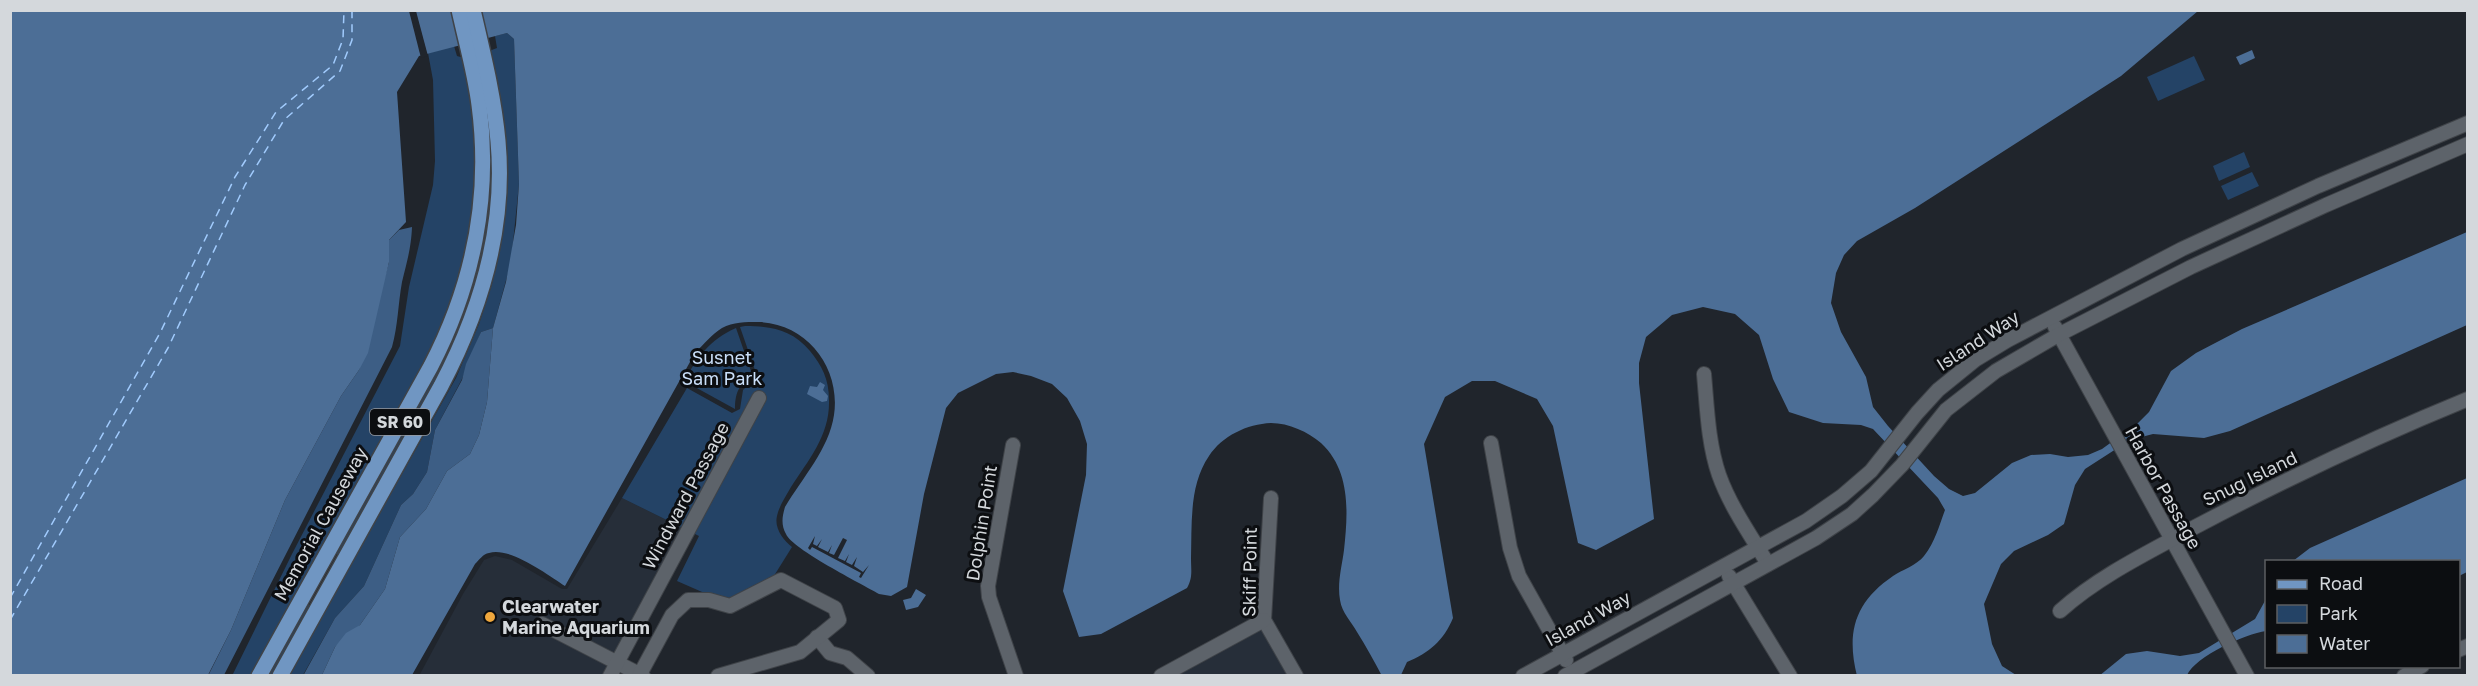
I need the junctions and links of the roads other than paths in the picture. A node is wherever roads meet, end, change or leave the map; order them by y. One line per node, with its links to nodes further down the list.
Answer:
1 (459, 10): 3 (main road, Memorial Causeway / SR 60)
2 (473, 10): 3 (main road, Memorial Causeway / SR 60)
3 (475, 48): 22 (main road, Memorial Causeway / SR 60); 23 (main road, Memorial Causeway / SR 60)
4 (2468, 123): 6 (street, Island Way)
5 (2468, 144): 7 (street, Island Way)
6 (2399, 152): 7 (street); 8 (street, Island Way)
7 (2408, 170): 9 (street, Island Way)
8 (2318, 186): 9 (street); 10 (street, Island Way)
9 (2326, 205): 11 (street, Island Way)
10 (2050, 317): 11 (street, Harbor Passage); 19 (street, Island Way)
11 (2058, 335): 18 (street, Harbor Passage); 20 (street, Island Way)
12 (1704, 374): 19 (street)
13 (759, 398): 30 (street, Windward Passage)
14 (2468, 399): 18 (street, Snug Island)
15 (1491, 443): 29 (street)
16 (1013, 445): 40 (street, Dolphin Point)
17 (1271, 498): 26 (street, Skiff Point)
18 (2171, 540): 25 (street, Snug Island); 44 (street, Harbor Passage)
19 (1758, 547): 20 (street); 21 (street, Island Way)
20 (1768, 564): 24 (street, Island Way)
21 (1723, 567): 24 (street); 29 (street, Island Way)
22 (316, 575): 23 (street); 34 (main road, Memorial Causeway / SR 60)
23 (331, 584): 35 (main road, Memorial Causeway / SR 60)
24 (1733, 584): 33 (street, Island Way); 43 (street)
25 (2060, 611)
26 (1264, 620): 41 (street); 42 (street, Skiff Point)
27 (543, 624): 30 (street)
28 (817, 637): 37 (street); 38 (street); 39 (street)
29 (1563, 654): 32 (street, Island Way); 33 (street)
30 (618, 661): 36 (street, Windward Passage); 37 (street)
31 (2418, 668): 45 (street)
32 (1530, 674)
33 (1568, 674)
34 (259, 675)
35 (280, 675)
36 (610, 675)
37 (641, 675)
38 (718, 675)
39 (868, 675)
40 (1016, 675)
41 (1161, 675)
42 (1296, 675)
43 (1790, 675)
44 (2247, 675)
45 (2404, 675)

